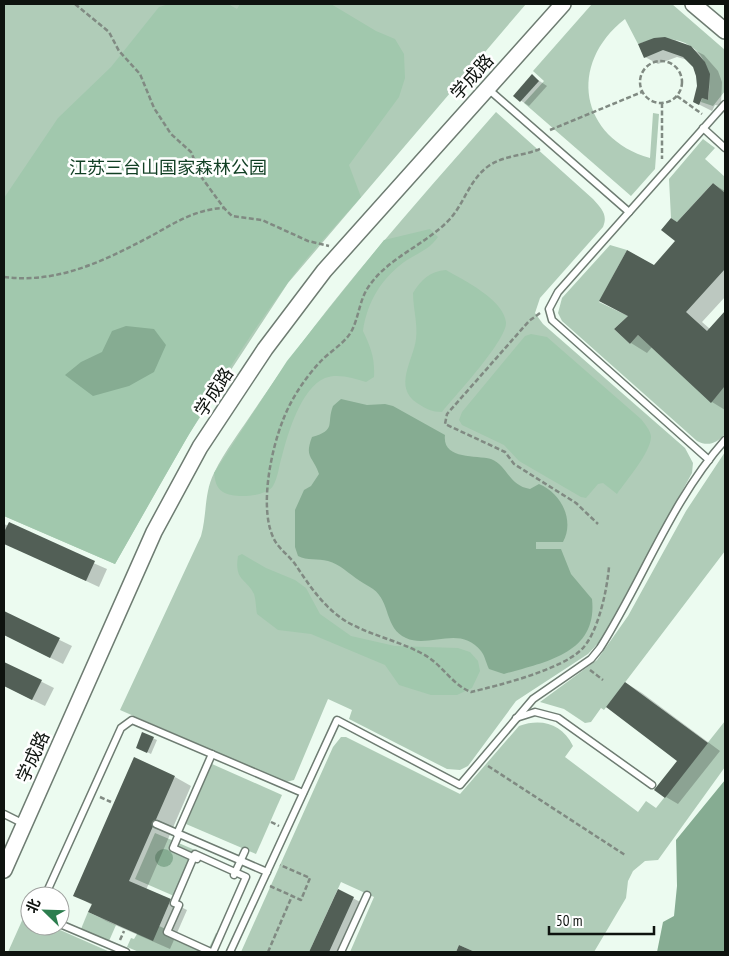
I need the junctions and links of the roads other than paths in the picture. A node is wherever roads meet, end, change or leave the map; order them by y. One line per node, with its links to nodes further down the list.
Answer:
1 (563, 4): 4 (street, 学成路)
2 (693, 4): 3 (street)
3 (725, 31)
4 (487, 88): 8 (lane); 16 (street, 学成路)
5 (725, 104): 6 (lane)
6 (703, 128): 7 (lane); 8 (lane)
7 (725, 148)
8 (629, 212): 10 (lane)
9 (725, 440): 10 (lane)
10 (709, 460): 11 (lane)
11 (515, 718): 13 (lane); 14 (lane)
12 (212, 754): 14 (lane); 18 (lane); 25 (lane)
13 (652, 785)
14 (303, 793): 24 (lane)
15 (4, 814): 16 (lane)
16 (24, 824): 22 (street, 学成路)
17 (156, 824): 18 (lane)
18 (178, 834): 20 (lane); 21 (lane)
19 (244, 851): 21 (lane)
20 (194, 857): 23 (lane); 29 (lane)
21 (240, 861): 23 (lane); 24 (lane)
22 (4, 870)
23 (235, 872): 29 (lane)
24 (266, 872): 30 (lane)
25 (50, 886)
26 (367, 895): 31 (lane)
27 (70, 928): 28 (lane)
28 (126, 952)
29 (212, 952)
30 (230, 952)
31 (341, 952)

